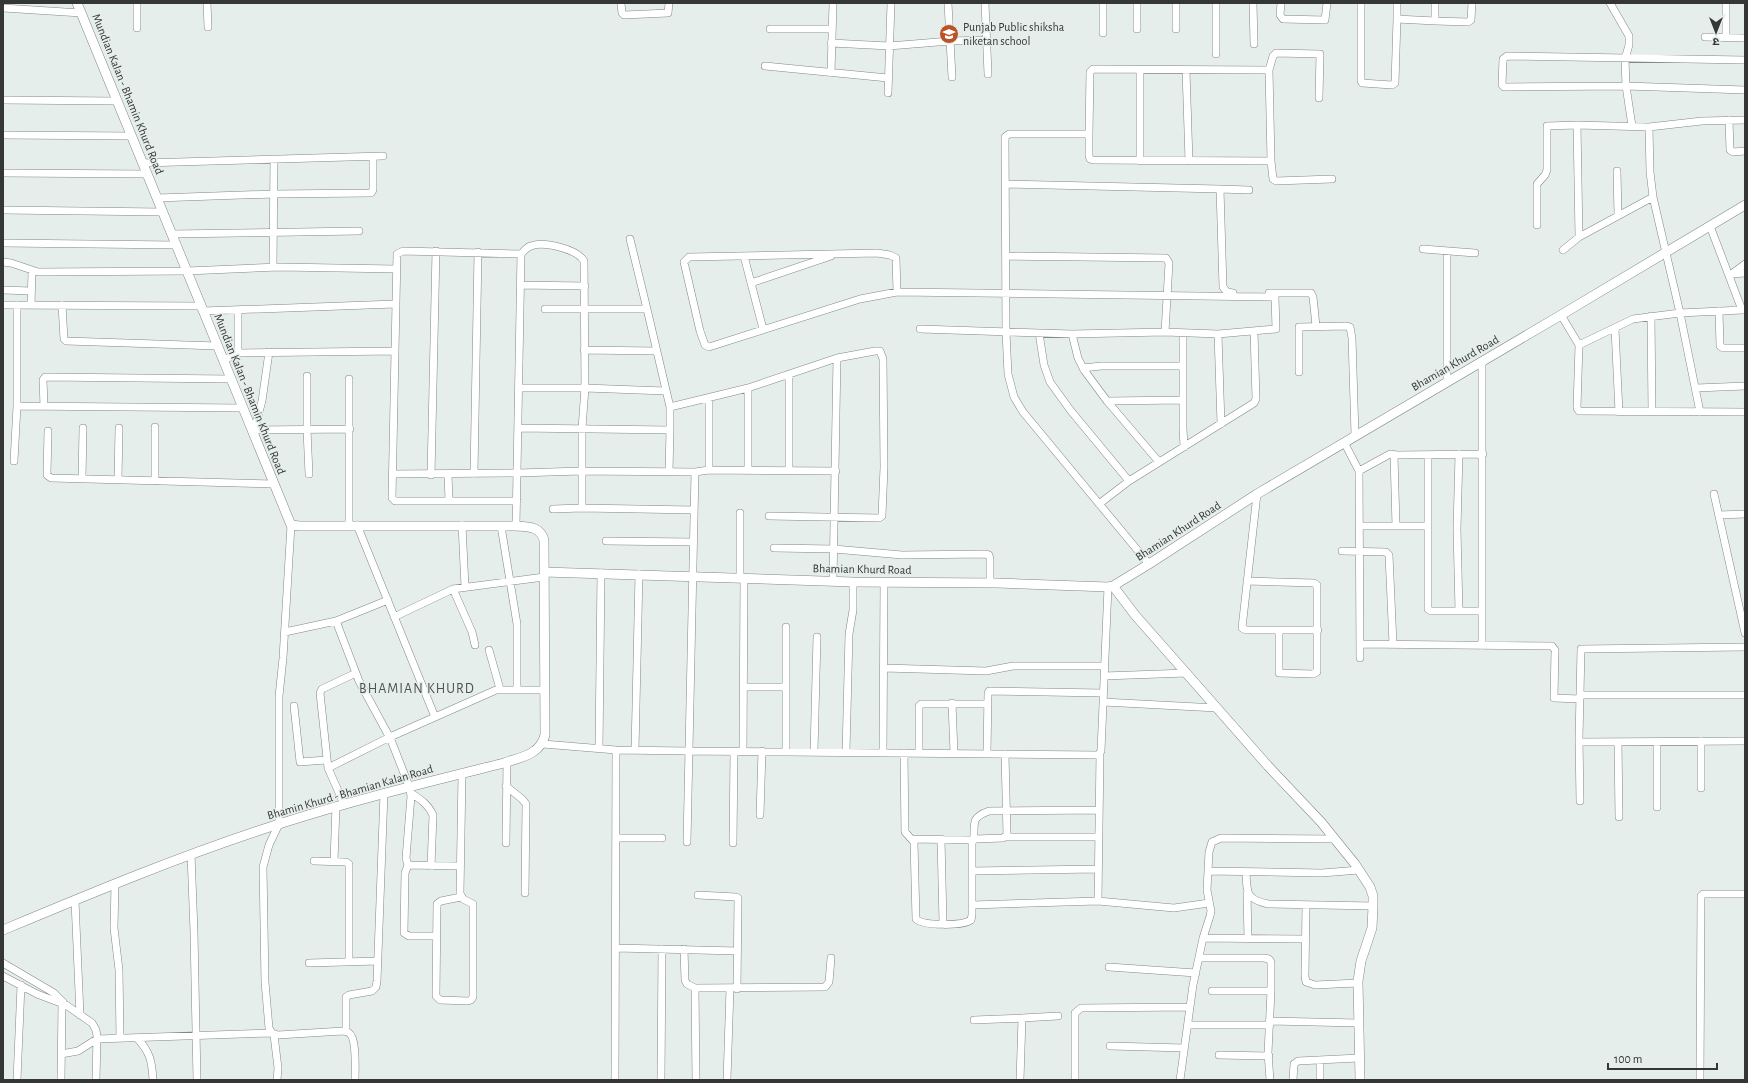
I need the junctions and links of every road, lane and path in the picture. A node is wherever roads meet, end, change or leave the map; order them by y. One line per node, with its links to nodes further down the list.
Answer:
1 (77, 3): 25 (street, Mundian Kalan - Bhamin Khurd Road)
2 (131, 3): 26 (street)
3 (137, 3): 26 (street)
4 (207, 3): 29 (street)
5 (621, 3): 6 (street)
6 (669, 3)
7 (833, 3): 32 (street)
8 (891, 3): 43 (street)
9 (948, 3): 39 (street)
10 (985, 3): 40 (street)
11 (1103, 3): 35 (street)
12 (1137, 3): 33 (street)
13 (1176, 3): 34 (street)
14 (1216, 3): 44 (street)
15 (1253, 3): 42 (street)
16 (1281, 3): 17 (street)
17 (1327, 3)
18 (1361, 3): 27 (street)
19 (1397, 3): 27 (street)
20 (1435, 3): 28 (street)
21 (1472, 3): 28 (street)
22 (1610, 3): 45 (street)
23 (1726, 3): 37 (street)
24 (3, 8): 25 (street)
25 (81, 12): 60 (street, Mundian Kalan - Bhamin Khurd Road)
26 (137, 17): 30 (street)
27 (1397, 19): 28 (street)
28 (1435, 21)
29 (208, 26)
30 (137, 28)
31 (770, 29): 32 (street)
32 (832, 29): 41 (street)
33 (1137, 29)
34 (1176, 29)
35 (1103, 33)
36 (1705, 37): 37 (street)
37 (1726, 37): 38 (street)
38 (1745, 38)
39 (950, 40): 40 (street); 43 (street); 53 (street)
40 (987, 40): 52 (street)
41 (832, 43): 43 (street); 51 (street)
42 (1254, 44)
43 (889, 46): 54 (street)
44 (1216, 54)
45 (1625, 59): 46 (street); 55 (street); 55 (street)
46 (1745, 60)
47 (765, 66): 51 (street)
48 (1140, 70): 49 (street); 66 (street); 73 (street)
49 (1186, 70): 50 (street); 74 (street)
50 (1269, 70): 58 (street); 75 (street)
51 (832, 73): 54 (street)
52 (988, 74)
53 (952, 77)
54 (888, 78): 57 (street)
55 (1626, 86): 56 (street); 64 (street)
56 (1745, 90)
57 (888, 93)
58 (1319, 98)
59 (3, 100): 60 (street)
60 (117, 101): 68 (street, Mundian Kalan - Bhamin Khurd Road)
61 (1729, 120): 62 (street); 65 (street); 69 (street)
62 (1745, 120)
63 (1577, 125): 64 (street); 91 (street); 96 (street)
64 (1632, 126): 65 (street)
65 (1649, 127): 85 (street)
66 (1089, 134): 73 (street); 81 (street)
67 (3, 135): 68 (street)
68 (132, 136): 76 (street, Mundian Kalan - Bhamin Khurd Road)
69 (1745, 151)
70 (373, 156): 71 (street); 72 (street); 84 (street)
71 (383, 156)
72 (274, 159): 76 (street); 84 (street)
73 (1140, 161): 74 (street)
74 (1188, 161): 75 (street)
75 (1271, 161): 80 (street)
76 (143, 163): 79 (street, Mundian Kalan - Bhamin Khurd Road)
77 (1617, 171): 90 (street)
78 (3, 174): 79 (street)
79 (148, 174): 86 (street, Mundian Kalan - Bhamin Khurd Road)
80 (1332, 179)
81 (1006, 184): 82 (street); 110 (street)
82 (1220, 189): 83 (street); 142 (street)
83 (1248, 190)
84 (274, 194): 86 (street); 94 (street)
85 (1653, 196): 90 (street); 105 (street)
86 (157, 198): 89 (street, Mundian Kalan - Bhamin Khurd Road)
87 (1745, 205): 92 (street, Bhamian Khurd Road)
88 (3, 210): 89 (street)
89 (163, 212): 95 (street, Mundian Kalan - Bhamin Khurd Road)
90 (1618, 216): 96 (street)
91 (1537, 225)
92 (1710, 226): 105 (street, Bhamian Khurd Road); 118 (street)
93 (359, 231): 94 (street)
94 (274, 232): 95 (street); 113 (street)
95 (172, 234): 99 (street, Mundian Kalan - Bhamin Khurd Road)
96 (1579, 237): 101 (street)
97 (630, 239): 134 (street)
98 (3, 243): 99 (street)
99 (177, 246): 116 (street, Mundian Kalan - Bhamin Khurd Road)
100 (1423, 249): 103 (street)
101 (1563, 250)
102 (436, 251): 104 (street); 114 (street); 222 (street)
103 (1447, 251): 106 (street); 171 (street)
104 (478, 252): 107 (street); 221 (street)
105 (1666, 252): 139 (street); 140 (street, Bhamian Khurd Road)
106 (1476, 253)
107 (520, 254): 120 (street); 121 (street)
108 (837, 254): 109 (street); 119 (street); 124 (street)
109 (744, 256): 119 (street); 143 (street)
110 (1006, 256): 125 (street); 126 (street)
111 (3, 262): 115 (street)
112 (1745, 264): 118 (street)
113 (274, 267): 114 (street); 116 (street)
114 (396, 269): 127 (street)
115 (32, 271): 116 (street); 123 (street)
116 (187, 271): 132 (street, Mundian Kalan - Bhamin Khurd Road)
117 (1745, 273): 118 (street)
118 (1730, 275): 137 (street)
119 (751, 283): 143 (street)
120 (520, 285): 121 (street); 173 (street)
121 (585, 286): 136 (street)
122 (3, 290): 123 (street)
123 (31, 291): 129 (street)
124 (897, 292): 125 (street); 143 (street)
125 (1006, 294): 126 (street); 147 (street)
126 (1167, 294): 146 (street); 148 (street)
127 (395, 304): 135 (street); 159 (street)
128 (17, 305): 129 (street); 131 (street); 181 (street)
129 (31, 305): 130 (street)
130 (62, 305): 132 (street); 153 (street)
131 (3, 306)
132 (202, 308): 135 (street); 153 (street, Mundian Kalan - Bhamin Khurd Road)
133 (545, 309): 136 (street)
134 (647, 309): 136 (street); 157 (street)
135 (238, 310): 160 (street)
136 (584, 310): 156 (street)
137 (1744, 310): 138 (street)
138 (1719, 311): 139 (street); 155 (street)
139 (1680, 313): 141 (street); 176 (street)
140 (1562, 315): 154 (street); 163 (street, Bhamian Khurd Road)
141 (1651, 316): 145 (street); 186 (street)
142 (1316, 326): 166 (street); 200 (street)
143 (763, 329)
144 (920, 329): 147 (street)
145 (1615, 329): 154 (street); 185 (street)
146 (1254, 331): 152 (street); 189 (street)
147 (1006, 332): 149 (street); 232 (street)
148 (1165, 332): 150 (street); 151 (street)
149 (1039, 333): 151 (street); 226 (street)
150 (1183, 333): 152 (street); 164 (street)
151 (1072, 334): 165 (street)
152 (1218, 334): 189 (street)
153 (218, 346): 162 (street, Mundian Kalan - Bhamin Khurd Road)
154 (1579, 346): 185 (street)
155 (1745, 348)
156 (584, 350): 157 (street); 174 (street)
157 (656, 351): 177 (street)
158 (269, 352): 159 (street); 160 (street); 199 (street)
159 (394, 352): 219 (street)
160 (238, 353): 162 (street)
161 (837, 358): 167 (street); 216 (street); 240 (street)
162 (224, 360): 169 (street, Mundian Kalan - Bhamin Khurd Road)
163 (1482, 362): 171 (street, Bhamian Khurd Road); 204 (street)
164 (1183, 366): 165 (street); 179 (street)
165 (1083, 368): 180 (street)
166 (1299, 372)
167 (789, 374): 175 (street); 212 (street)
168 (307, 376): 196 (street)
169 (231, 379): 182 (street); 184 (street, Mundian Kalan - Bhamin Khurd Road)
170 (349, 379): 193 (street)
171 (1447, 382): 200 (street, Bhamian Khurd Road)
172 (1745, 386): 176 (street)
173 (519, 388): 174 (street); 194 (street)
174 (585, 388): 177 (street); 195 (street)
175 (748, 388): 178 (street); 211 (street)
176 (1696, 388): 187 (street)
177 (665, 391): 183 (street)
178 (709, 399): 183 (street); 210 (street)
179 (1182, 400): 180 (street); 202 (street)
180 (1107, 401): 208 (street)
181 (17, 406): 182 (street); 207 (street)
182 (44, 406): 184 (street)
183 (670, 407): 197 (street)
184 (243, 408): 199 (street, Mundian Kalan - Bhamin Khurd Road)
185 (1619, 412): 186 (street)
186 (1652, 412): 187 (street)
187 (1700, 412): 188 (street)
188 (1745, 412)
189 (1222, 424): 202 (street)
190 (83, 428): 223 (street)
191 (119, 428): 224 (street)
192 (155, 428): 225 (street)
193 (350, 428): 196 (street); 242 (street)
194 (519, 428): 195 (street); 217 (street)
195 (582, 428): 197 (street); 209 (street)
196 (307, 430): 199 (street); 218 (street)
197 (670, 430): 214 (street)
198 (48, 431): 223 (street)
199 (254, 432): 227 (street, Mundian Kalan - Bhamin Khurd Road)
200 (1355, 435): 201 (street, Bhamian Khurd Road)
201 (1344, 442): 213 (street); 228 (street, Bhamian Khurd Road)
202 (1184, 447): 208 (street)
203 (1460, 454): 204 (street); 206 (street); 271 (street)
204 (1483, 454): 272 (street)
205 (1394, 455): 206 (street); 213 (street); 247 (street)
206 (1428, 455): 248 (street)
207 (14, 461)
208 (1159, 462): 226 (street)
209 (582, 470): 214 (street); 217 (street); 233 (street)
210 (709, 470): 211 (street); 215 (street)
211 (748, 470): 212 (street)
212 (789, 470): 216 (street)
213 (1359, 471): 246 (street)
214 (669, 472): 215 (street)
215 (695, 472): 235 (street)
216 (836, 472): 240 (street)
217 (518, 473): 221 (street); 231 (street)
218 (309, 474)
219 (392, 474): 222 (street); 230 (street)
220 (448, 474): 221 (street); 222 (street); 230 (street)
221 (474, 474)
222 (431, 475)
223 (82, 479): 224 (street)
224 (118, 480): 225 (street)
225 (155, 481): 227 (street)
226 (1130, 481): 232 (street)
227 (274, 484): 241 (street, Mundian Kalan - Bhamin Khurd Road)
228 (1257, 494): 255 (street, Bhamian Khurd Road); 263 (street)
229 (1714, 494): 238 (street)
230 (449, 501): 231 (street)
231 (517, 501): 245 (street)
232 (1099, 504): 255 (street)
233 (582, 508): 234 (street); 235 (street)
234 (553, 509)
235 (694, 510): 250 (street)
236 (740, 513): 260 (street)
237 (1745, 514): 238 (street)
238 (1719, 515): 279 (street)
239 (769, 516): 240 (street)
240 (835, 517): 252 (street)
241 (291, 524): 242 (street); 278 (street)
242 (353, 525): 243 (street); 270 (street)
243 (462, 526): 244 (street); 268 (street)
244 (501, 526): 245 (street); 261 (street)
245 (516, 526): 257 (street)
246 (1359, 526): 247 (street); 253 (street)
247 (1396, 526): 248 (street)
248 (1427, 526): 271 (street)
249 (606, 541): 250 (street)
250 (693, 542): 259 (street)
251 (774, 548): 252 (street)
252 (834, 550): 262 (street); 266 (street)
253 (1359, 550): 254 (street); 281 (street); 282 (street)
254 (1342, 551)
255 (1149, 564): 267 (street, Bhamian Khurd Road)
256 (601, 573): 257 (street, Bhamian Khurd Road); 258 (street, Bhamian Khurd Road); 314 (street)
257 (544, 574): 261 (street); 297 (street)
258 (639, 574): 259 (street, Bhamian Khurd Road); 316 (street)
259 (692, 576): 260 (street, Bhamian Khurd Road); 317 (street)
260 (742, 578): 262 (street, Bhamian Khurd Road); 293 (street)
261 (511, 581): 268 (street); 296 (street)
262 (834, 581): 264 (street, Bhamian Khurd Road)
263 (1247, 581): 276 (street); 277 (street)
264 (853, 582): 265 (street, Bhamian Khurd Road); 323 (street)
265 (884, 582): 266 (street, Bhamian Khurd Road); 289 (street)
266 (990, 583): 267 (street, Bhamian Khurd Road)
267 (1111, 586): 288 (street); 291 (street)
268 (465, 587): 269 (street)
269 (453, 589): 273 (street); 283 (street)
270 (388, 600): 273 (street); 274 (street)
271 (1459, 611): 272 (street)
272 (1482, 611): 284 (street)
273 (394, 617): 306 (street)
274 (336, 621): 278 (street); 290 (street)
275 (786, 627): 294 (street)
276 (1279, 630): 277 (street); 277 (street)
277 (1318, 630)
278 (284, 632): 346 (street)
279 (1745, 633)
280 (817, 637): 322 (street)
281 (1360, 644): 282 (street); 287 (street)
282 (1393, 644): 284 (street)
283 (475, 646)
284 (1482, 646): 300 (street)
285 (1745, 647): 300 (street)
286 (489, 650): 295 (street)
287 (1360, 658)
288 (1104, 666): 289 (street); 292 (street)
289 (884, 668): 324 (street)
290 (356, 673): 307 (street); 331 (street)
291 (1187, 673): 292 (street); 305 (street)
292 (1104, 676): 298 (street)
293 (744, 687): 294 (street); 320 (street)
294 (786, 687): 321 (street)
295 (500, 689): 296 (street); 306 (street)
296 (517, 690): 297 (street)
297 (545, 690): 313 (street)
298 (1103, 693): 301 (street); 303 (street)
299 (1745, 695): 300 (street)
300 (1580, 697): 310 (street)
301 (1102, 702): 305 (street); 329 (street)
302 (952, 703): 303 (street); 326 (street); 327 (street)
303 (988, 704): 328 (street)
304 (294, 706): 331 (street)
305 (1217, 708): 354 (street)
306 (435, 717): 307 (street)
307 (390, 738): 333 (street); 337 (street)
308 (1701, 741): 309 (street); 312 (street); 336 (street)
309 (1745, 741)
310 (1579, 742): 311 (street); 339 (street)
311 (1618, 742): 312 (street); 345 (street)
312 (1657, 742): 341 (street)
313 (543, 744): 314 (street); 332 (street, Bhamin Khurd - Bhamian Kalan Road)
314 (599, 748): 315 (street)
315 (616, 750): 316 (street); 349 (street)
316 (635, 750): 317 (street)
317 (689, 751): 319 (street); 355 (street)
318 (762, 751): 320 (street); 321 (street); 344 (street)
319 (734, 752): 320 (street); 357 (street)
320 (743, 752)
321 (786, 752): 322 (street)
322 (814, 752): 323 (street)
323 (846, 752): 324 (street)
324 (883, 752): 325 (street)
325 (904, 753): 326 (street); 351 (street)
326 (919, 753): 327 (street)
327 (954, 753): 328 (street)
328 (987, 753): 330 (street)
329 (1100, 753): 330 (street); 343 (street)
330 (1005, 754): 342 (street)
331 (326, 760): 333 (street)
332 (507, 762): 334 (street, Bhamin Khurd - Bhamian Kalan Road); 335 (street)
333 (328, 768): 340 (street)
334 (462, 774): 337 (street, Bhamin Khurd - Bhamian Kalan Road); 363 (street)
335 (506, 786): 356 (street); 370 (street)
336 (1701, 788)
337 (410, 790): 338 (street, Bhamin Khurd - Bhamian Kalan Road); 361 (street); 362 (street)
338 (384, 793): 340 (street, Bhamin Khurd - Bhamian Kalan Road); 393 (street)
339 (1580, 801)
340 (340, 805): 346 (street, Bhamin Khurd - Bhamian Kalan Road); 360 (street)
341 (1657, 807)
342 (1006, 810): 343 (street); 347 (street); 353 (street)
343 (1099, 810): 348 (street)
344 (760, 815)
345 (1620, 817)
346 (279, 824): 358 (street, Bhamin Khurd - Bhamian Kalan Road); 416 (street)
347 (1006, 837): 348 (street); 353 (street)
348 (1099, 837): 364 (street)
349 (616, 838): 350 (street); 387 (street)
350 (662, 838)
351 (912, 839): 352 (street); 381 (street)
352 (941, 839): 353 (street); 381 (street)
353 (973, 839): 366 (street)
354 (1334, 839): 365 (street); 367 (street)
355 (687, 842)
356 (506, 843)
357 (733, 843)
358 (190, 854): 369 (street, Bhamin Khurd - Bhamian Kalan Road); 417 (street)
359 (314, 861): 360 (street)
360 (334, 861): 394 (street)
361 (408, 865): 362 (street); 383 (street)
362 (431, 866): 363 (street)
363 (460, 866): 374 (street)
364 (1098, 869): 366 (street); 376 (street)
365 (1359, 870): 368 (street); 380 (street)
366 (972, 871): 378 (street)
367 (1208, 871): 368 (street); 377 (street)
368 (1246, 872): 371 (street)
369 (115, 884): 375 (street, Bhamin Khurd - Bhamian Kalan Road); 418 (street)
370 (525, 892)
371 (1247, 894): 379 (street); 385 (street)
372 (1745, 894): 446 (street)
373 (698, 895): 390 (street)
374 (461, 897): 383 (street); 383 (street)
375 (75, 900): 382 (street, Bhamin Khurd - Bhamian Kalan Road); 408 (street)
376 (1098, 901): 377 (street); 378 (street)
377 (1209, 903): 384 (street)
378 (972, 905): 381 (street)
379 (1306, 905): 380 (street); 386 (street)
380 (1373, 906): 400 (street)
381 (943, 923)
382 (3, 930)
383 (436, 936)
384 (1203, 938): 385 (street); 392 (street)
385 (1248, 938): 386 (street)
386 (1305, 939): 400 (street)
387 (616, 948): 388 (street); 435 (street)
388 (662, 949): 389 (street); 436 (street)
389 (684, 949): 390 (street); 402 (street)
390 (738, 951): 403 (street)
391 (831, 958): 403 (street)
392 (1199, 958): 398 (street); 405 (street)
393 (378, 961): 394 (street); 415 (street)
394 (349, 962): 396 (street)
395 (3, 963): 406 (street)
396 (309, 963)
397 (1109, 967): 398 (street)
398 (1196, 973): 407 (street)
399 (3, 976): 401 (street)
400 (1358, 983): 413 (street)
401 (21, 985): 406 (street); 428 (street)
402 (696, 988): 403 (street); 437 (street)
403 (734, 989): 438 (street)
404 (1212, 991): 405 (street)
405 (1271, 991): 412 (street)
406 (64, 1005): 408 (street); 423 (street)
407 (1190, 1007): 414 (street); 440 (street)
408 (80, 1015): 420 (street)
409 (1058, 1016): 410 (street)
410 (1022, 1018): 411 (street); 439 (street)
411 (974, 1020)
412 (1270, 1023): 413 (street); 414 (street); 425 (street)
413 (1358, 1023): 426 (street)
414 (1188, 1025): 422 (street)
415 (346, 1032): 416 (street); 434 (street)
416 (273, 1034): 417 (street); 433 (street)
417 (196, 1036): 419 (street); 432 (street)
418 (120, 1038): 419 (street); 420 (street)
419 (137, 1038): 431 (street)
420 (97, 1039): 423 (street); 430 (street)
421 (1110, 1046): 422 (street)
422 (1184, 1048): 441 (street)
423 (61, 1054): 429 (street)
424 (1219, 1055): 425 (street)
425 (1269, 1056): 442 (street)
426 (1359, 1058): 427 (street); 445 (street)
427 (1320, 1060): 443 (street); 444 (street)
428 (18, 1080)
429 (61, 1080)
430 (96, 1080)
431 (153, 1080)
432 (197, 1080)
433 (276, 1080)
434 (355, 1080)
435 (615, 1080)
436 (661, 1080)
437 (696, 1080)
438 (727, 1080)
439 (1020, 1080)
440 (1075, 1080)
441 (1180, 1080)
442 (1270, 1080)
443 (1293, 1080)
444 (1320, 1080)
445 (1360, 1080)
446 (1700, 1080)

